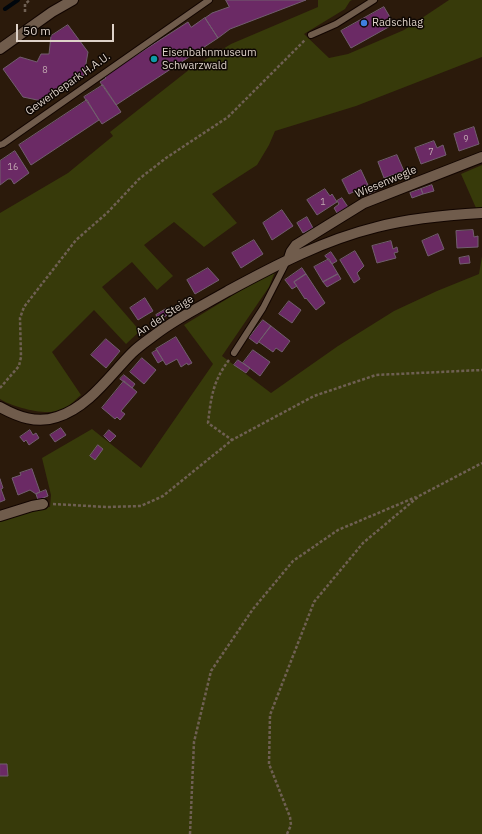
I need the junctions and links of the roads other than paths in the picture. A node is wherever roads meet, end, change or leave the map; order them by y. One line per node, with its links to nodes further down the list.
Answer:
1 (73, 0): 5 (street)
2 (209, 0): 6 (lane, Gewerbepark H.A.U.)
3 (374, 0): 4 (lane)
4 (311, 34)
5 (0, 49)
6 (0, 145)
7 (482, 157): 9 (street, Wiesenwegle)
8 (482, 213): 9 (street, An der Steige)
9 (289, 258): 10 (lane); 11 (street, An der Steige)
10 (234, 353)
11 (0, 407)
12 (43, 504): 13 (street)
13 (0, 516)

